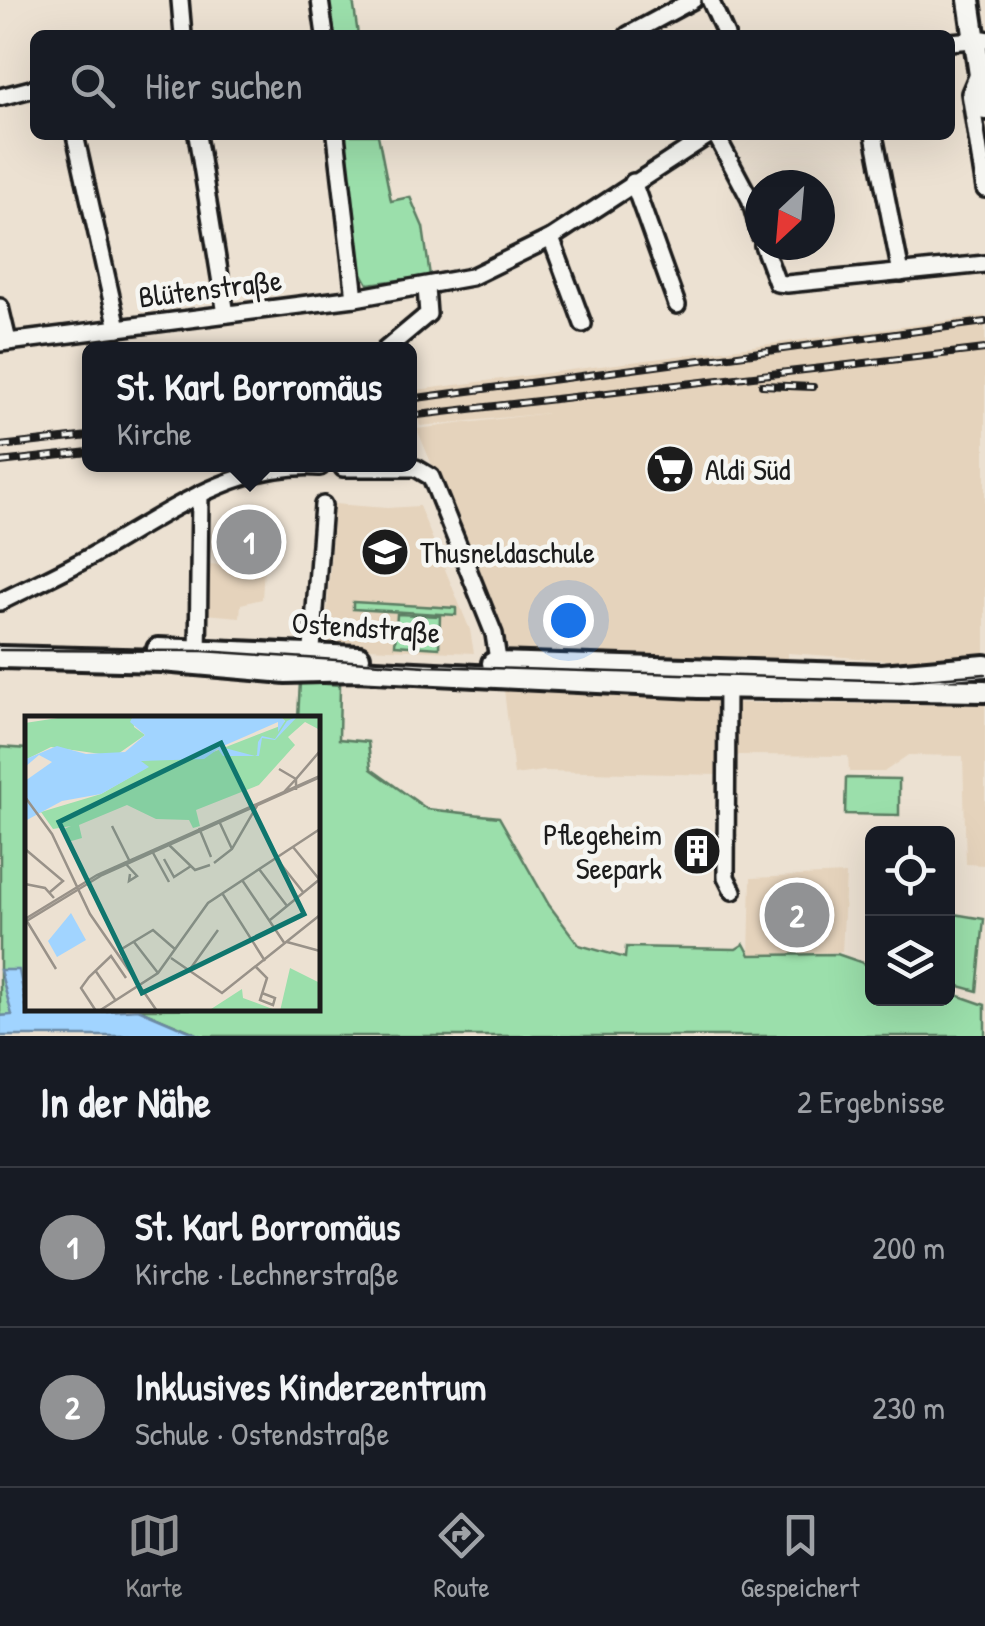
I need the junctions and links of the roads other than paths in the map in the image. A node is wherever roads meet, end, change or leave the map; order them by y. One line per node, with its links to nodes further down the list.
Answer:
1 (180, 0): 6 (street)
2 (320, 0): 7 (street)
3 (692, 0): 8 (street)
4 (710, 0): 9 (street)
5 (969, 0): 10 (main road)
6 (183, 30)
7 (323, 30)
8 (637, 30)
9 (724, 30)
10 (980, 40): 11 (street); 12 (main road)
11 (955, 42)
12 (979, 72): 15 (main road); 24 (street)
13 (30, 89): 14 (street)
14 (0, 97)
15 (985, 109)
16 (76, 140): 35 (street)
17 (198, 140): 33 (street)
18 (337, 140): 30 (street)
19 (700, 140): 22 (street, Blütenstraße)
20 (719, 140): 23 (street)
21 (875, 140): 28 (street)
22 (634, 182): 25 (street, Blütenstraße); 31 (street)
23 (745, 189)
24 (985, 189)
25 (551, 238): 29 (street, Blütenstraße); 34 (street)
26 (769, 260): 28 (street)
27 (985, 264): 28 (street)
28 (901, 272)
29 (426, 288): 30 (street, Blütenstraße); 37 (street)
30 (355, 298): 33 (street, Blütenstraße)
31 (677, 305)
32 (0, 307): 36 (street)
33 (226, 314): 35 (street, Blütenstraße)
34 (583, 324)
35 (118, 328): 36 (street, Blütenstraße)
36 (4, 342)
37 (395, 342)
38 (417, 469): 48 (street)
39 (259, 472): 40 (street)
40 (200, 494): 42 (street); 44 (street)
41 (323, 505): 46 (street)
42 (0, 602)
43 (0, 646): 44 (main road, Ostendstraße)
44 (198, 656): 45 (main road, Ostendstraße); 46 (main road, Ostendstraße)
45 (0, 658)
46 (310, 663): 48 (main road, Ostendstraße)
47 (985, 666): 49 (main road, Ostendstraße)
48 (500, 670): 50 (main road, Ostendstraße)
49 (956, 670): 50 (main road, Ostendstraße); 52 (main road)
50 (727, 678): 52 (main road, Ostendstraße); 53 (street)
51 (985, 691): 52 (main road, Ostendstraße)
52 (959, 692)
53 (734, 890)

